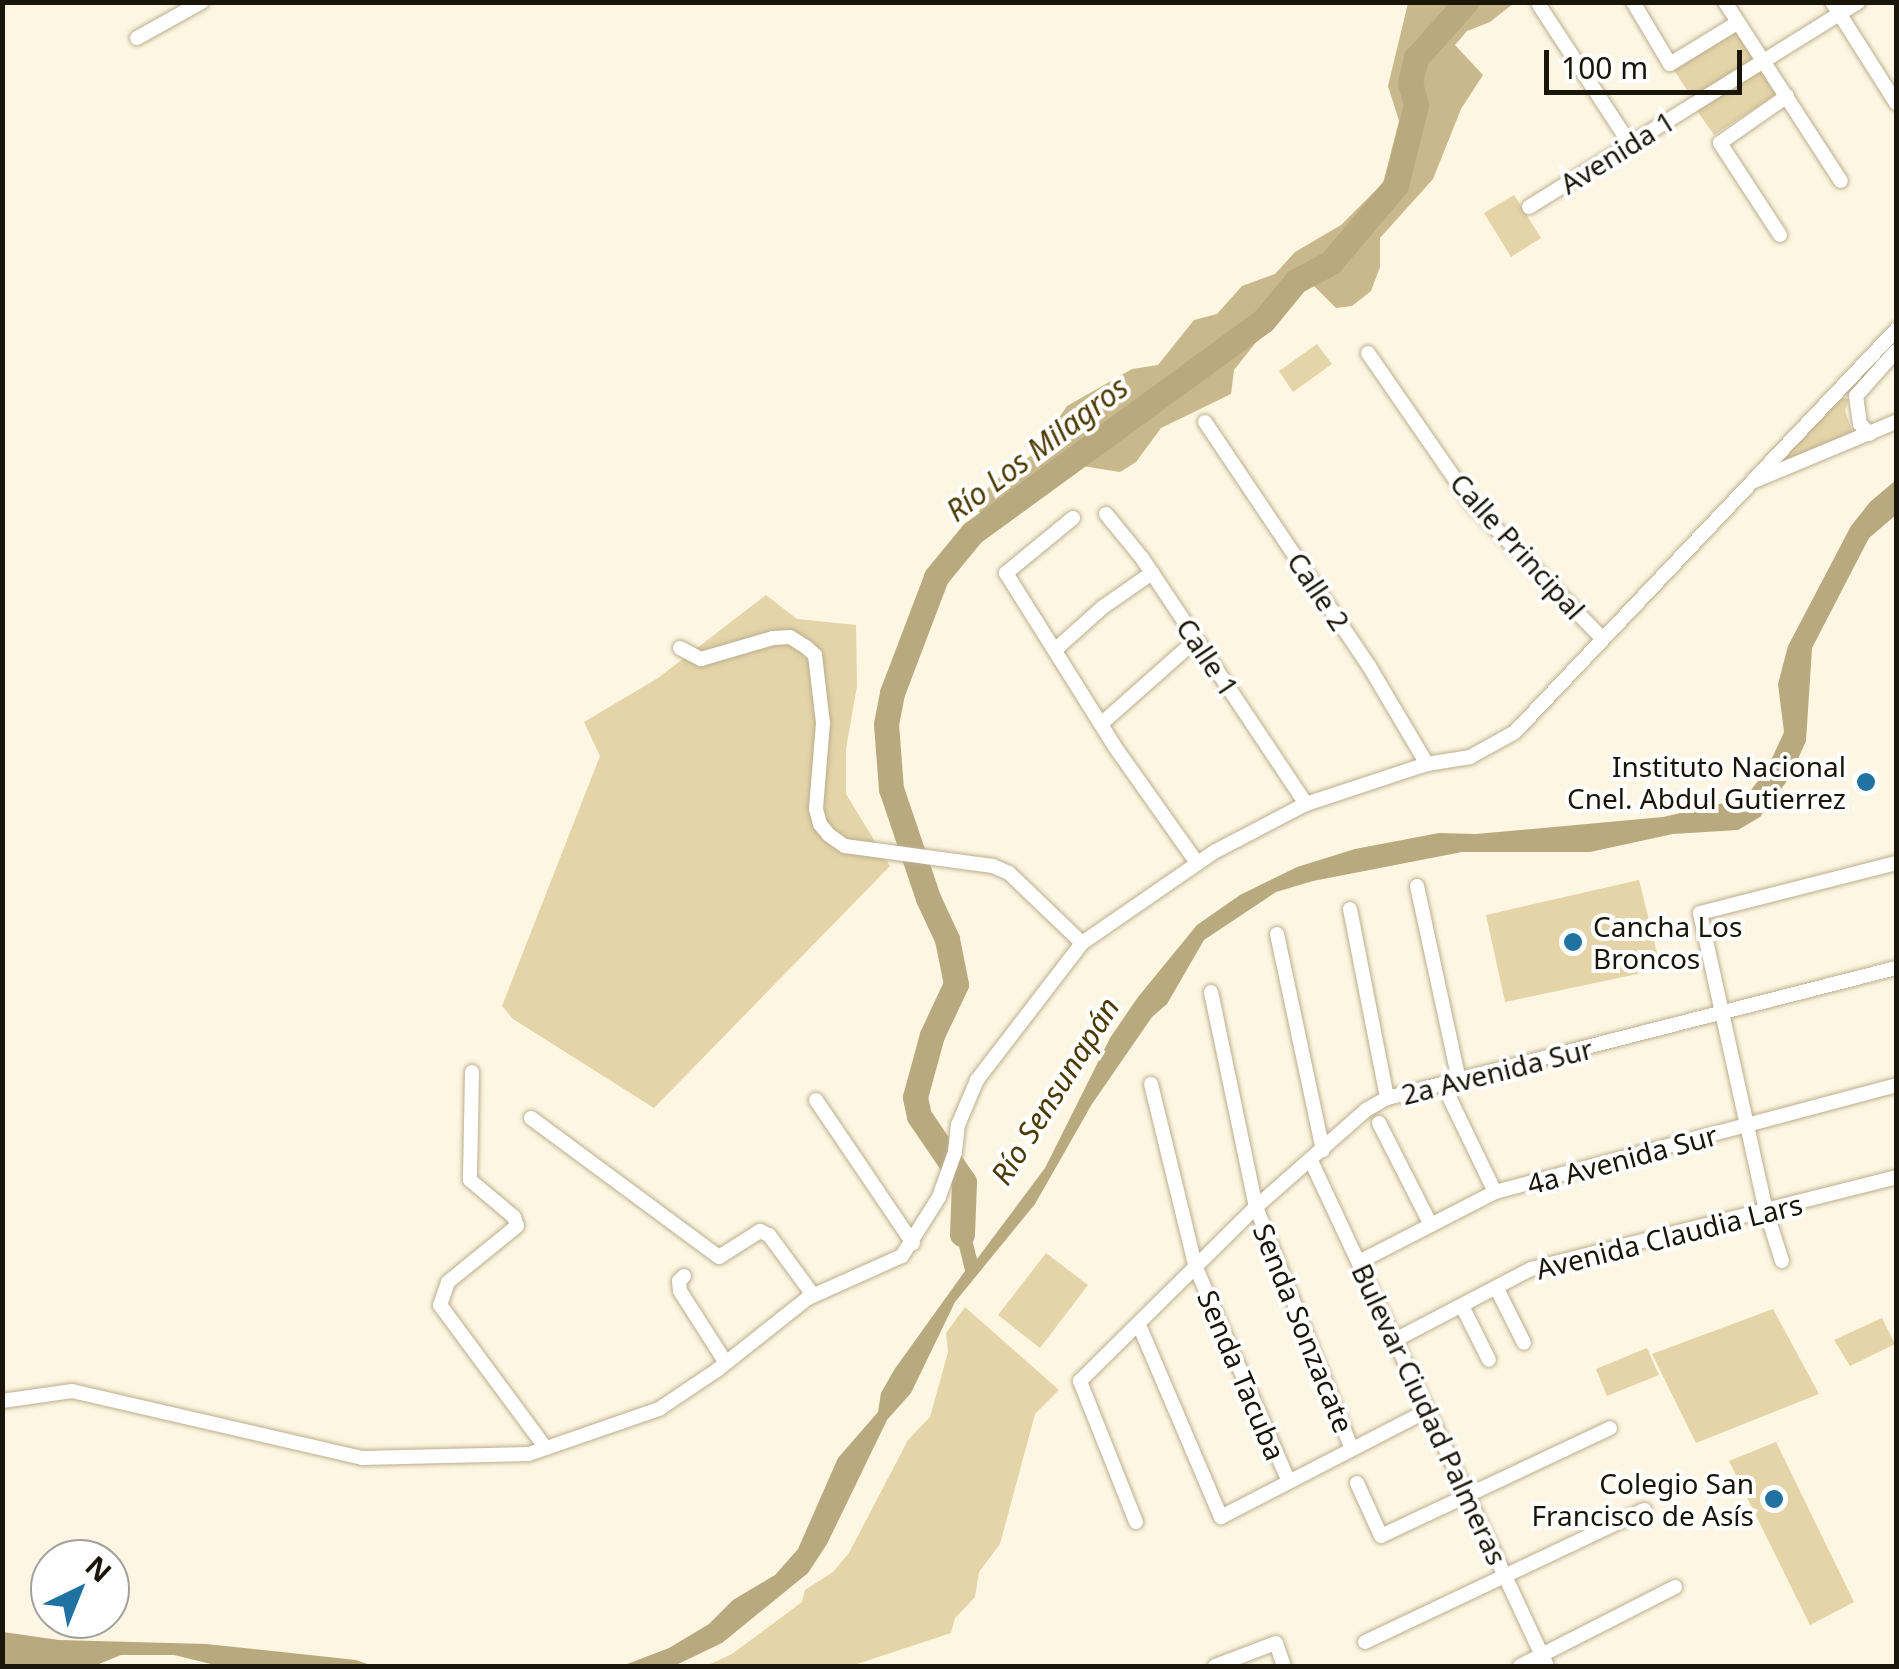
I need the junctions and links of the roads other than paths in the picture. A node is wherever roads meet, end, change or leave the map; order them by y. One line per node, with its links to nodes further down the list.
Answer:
1 (202, 2): 8 (street)
2 (1633, 2): 7 (street)
3 (1725, 2): 7 (street)
4 (1858, 2): 6 (street, Avenida 1)
5 (1540, 5): 12 (street)
6 (1836, 9): 9 (street, Avenida 1); 11 (street)
7 (1737, 23): 9 (street)
8 (137, 38)
9 (1761, 64): 10 (street); 12 (street, Avenida 1)
10 (1787, 96): 13 (street); 15 (street)
11 (1896, 103)
12 (1630, 144): 14 (street, Avenida 1)
13 (1841, 181)
14 (1530, 206)
15 (1780, 234)
16 (1896, 330): 19 (street)
17 (1896, 351): 20 (street)
18 (1368, 353): 28 (street, Calle Principal)
19 (1836, 391): 20 (street); 24 (street)
20 (1856, 396): 23 (street)
21 (1205, 422): 33 (street, Calle 2)
22 (1896, 422): 23 (street)
23 (1870, 434): 24 (street)
24 (1751, 482): 28 (street)
25 (1106, 514): 27 (street, Calle 1)
26 (1074, 518): 31 (street)
27 (1152, 573): 29 (street, Calle 1); 31 (street)
28 (1602, 638): 33 (street)
29 (1196, 640): 32 (street); 34 (street, Calle 1)
30 (680, 648): 40 (street)
31 (1056, 649): 32 (street)
32 (1102, 724): 35 (street)
33 (1427, 764): 34 (street)
34 (1306, 804): 35 (street)
35 (1197, 863): 40 (street)
36 (1896, 863): 43 (street)
37 (1417, 886): 47 (street)
38 (1350, 909): 48 (street)
39 (1278, 934): 53 (street)
40 (1082, 943): 60 (street)
41 (1896, 968): 43 (street, 2a Avenida Sur)
42 (1212, 992): 57 (street, Senda Sonzacate)
43 (1724, 1014): 47 (street, 2a Avenida Sur); 52 (street)
44 (472, 1072): 76 (street)
45 (1151, 1084): 63 (street, Senda Tacuba)
46 (1896, 1085): 52 (street, 4a Avenida Sur)
47 (1452, 1094): 48 (street, 2a Avenida Sur); 56 (street)
48 (1386, 1098): 53 (street, 2a Avenida Sur)
49 (816, 1100): 60 (street)
50 (530, 1118): 66 (street)
51 (1380, 1124): 59 (street)
52 (1748, 1126): 56 (street, 4a Avenida Sur); 58 (street)
53 (1323, 1150): 54 (street, 2a Avenida Sur)
54 (1312, 1163): 57 (street, 2a Avenida Sur); 61 (street, Bulevar Ciudad Palmeras)
55 (1896, 1177): 58 (street, Avenida Claudia Lars)
56 (1495, 1192): 59 (street, 4a Avenida Sur)
57 (1256, 1207): 63 (street, 2a Avenida Sur); 77 (street, Senda Sonzacate)
58 (1766, 1211): 62 (street); 65 (street, Avenida Claudia Lars)
59 (1431, 1225): 61 (street, 4a Avenida Sur)
60 (913, 1243): 66 (street)
61 (1359, 1262): 69 (street, Bulevar Ciudad Palmeras)
62 (1782, 1262)
63 (1196, 1268): 68 (street, 2a Avenida Sur); 78 (street, Senda Tacuba)
64 (684, 1276): 72 (street)
65 (1497, 1288): 67 (street, Avenida Claudia Lars); 70 (street)
66 (814, 1295): 72 (street)
67 (1462, 1306): 69 (street, Avenida Claudia Lars); 71 (street)
68 (1139, 1325): 78 (street); 82 (street, 2a Avenida Sur)
69 (1395, 1340): 74 (street, Bulevar Ciudad Palmeras)
70 (1524, 1343)
71 (1489, 1360)
72 (726, 1363): 76 (street)
73 (2, 1401): 76 (street)
74 (1428, 1410): 77 (street); 80 (street, Bulevar Ciudad Palmeras)
75 (1610, 1428): 80 (street)
76 (546, 1448)
77 (1352, 1449): 78 (street)
78 (1289, 1482)
79 (1357, 1483): 80 (street)
80 (1469, 1496): 83 (street, Bulevar Ciudad Palmeras)
81 (1644, 1510): 83 (street)
82 (1136, 1522)
83 (1505, 1576): 85 (street); 86 (street, Bulevar Ciudad Palmeras)
84 (1676, 1587): 86 (street)
85 (1365, 1642)
86 (1544, 1662): 89 (street)
87 (1215, 1666): 88 (street)
88 (1284, 1666)
89 (1520, 1666)

